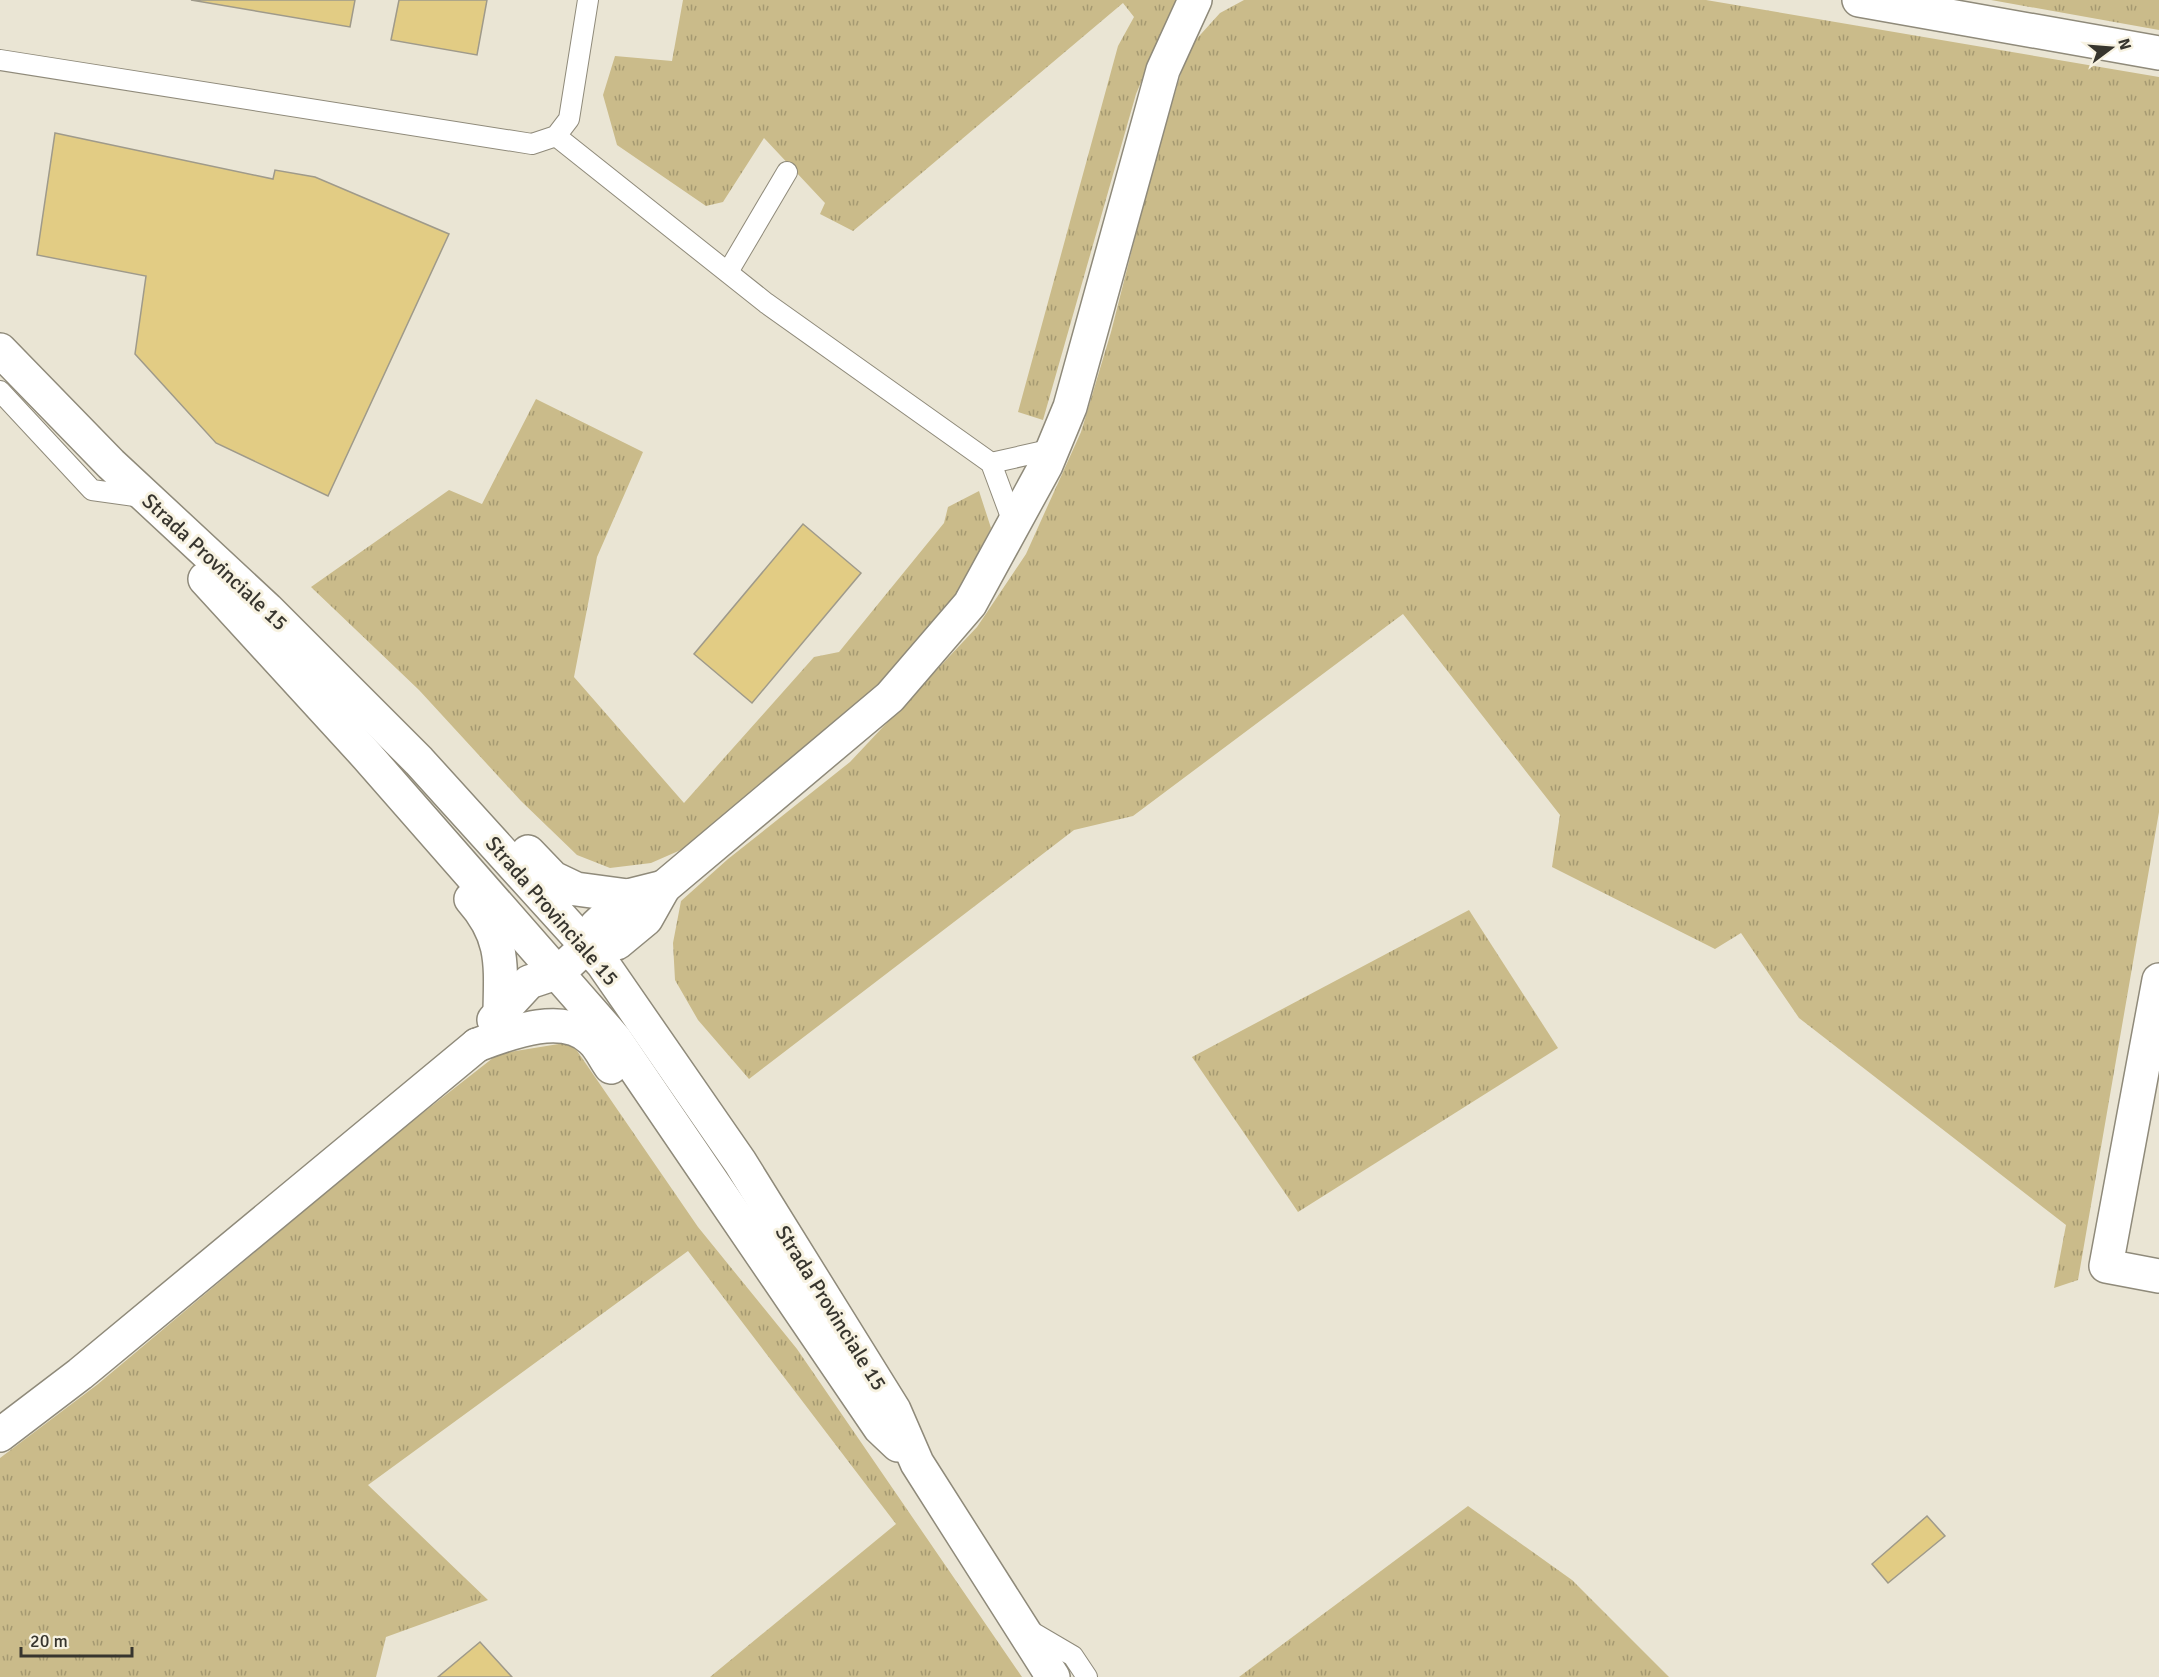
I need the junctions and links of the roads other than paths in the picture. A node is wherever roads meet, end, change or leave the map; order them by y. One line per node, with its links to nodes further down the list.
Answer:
1 (588, 0): 6 (lane)
2 (1195, 0): 11 (main road)
3 (1859, 0): 4 (main road)
4 (2159, 53)
5 (0, 60): 6 (lane)
6 (556, 136): 8 (lane)
7 (787, 172): 8 (lane)
8 (728, 272): 12 (lane)
9 (0, 350): 13 (main road, Strada Provinciale 15)
10 (0, 391): 14 (lane)
11 (1053, 449): 12 (lane); 15 (main road)
12 (991, 463): 15 (lane)
13 (111, 465): 14 (main road, Strada Provinciale 15); 16 (main road, Strada Provinciale 15)
14 (135, 496): 17 (main road, Strada Provinciale 15)
15 (1014, 525): 18 (main road)
16 (405, 746): 19 (main road); 20 (main road, Strada Provinciale 15)
17 (367, 756): 21 (main road, Strada Provinciale 15); 23 (main road)
18 (664, 887): 19 (main road); 20 (main road)
19 (628, 896): 20 (main road)
20 (587, 946): 21 (main road); 24 (main road, Strada Provinciale 15)
21 (559, 972): 23 (main road); 24 (main road); 25 (main road, Strada Provinciale 15)
22 (2159, 980): 26 (main road)
23 (509, 1020): 25 (main road); 27 (main road)
24 (720, 1133): 28 (main road, Strada Provinciale 15)
25 (722, 1196): 28 (main road, Strada Provinciale 15)
26 (2159, 1276)
27 (0, 1436)
28 (917, 1463): 29 (main road, Strada Provinciale 15)
29 (1018, 1623): 30 (main road, Strada Provinciale 15); 31 (lane)
30 (1053, 1677)
31 (1087, 1677)

